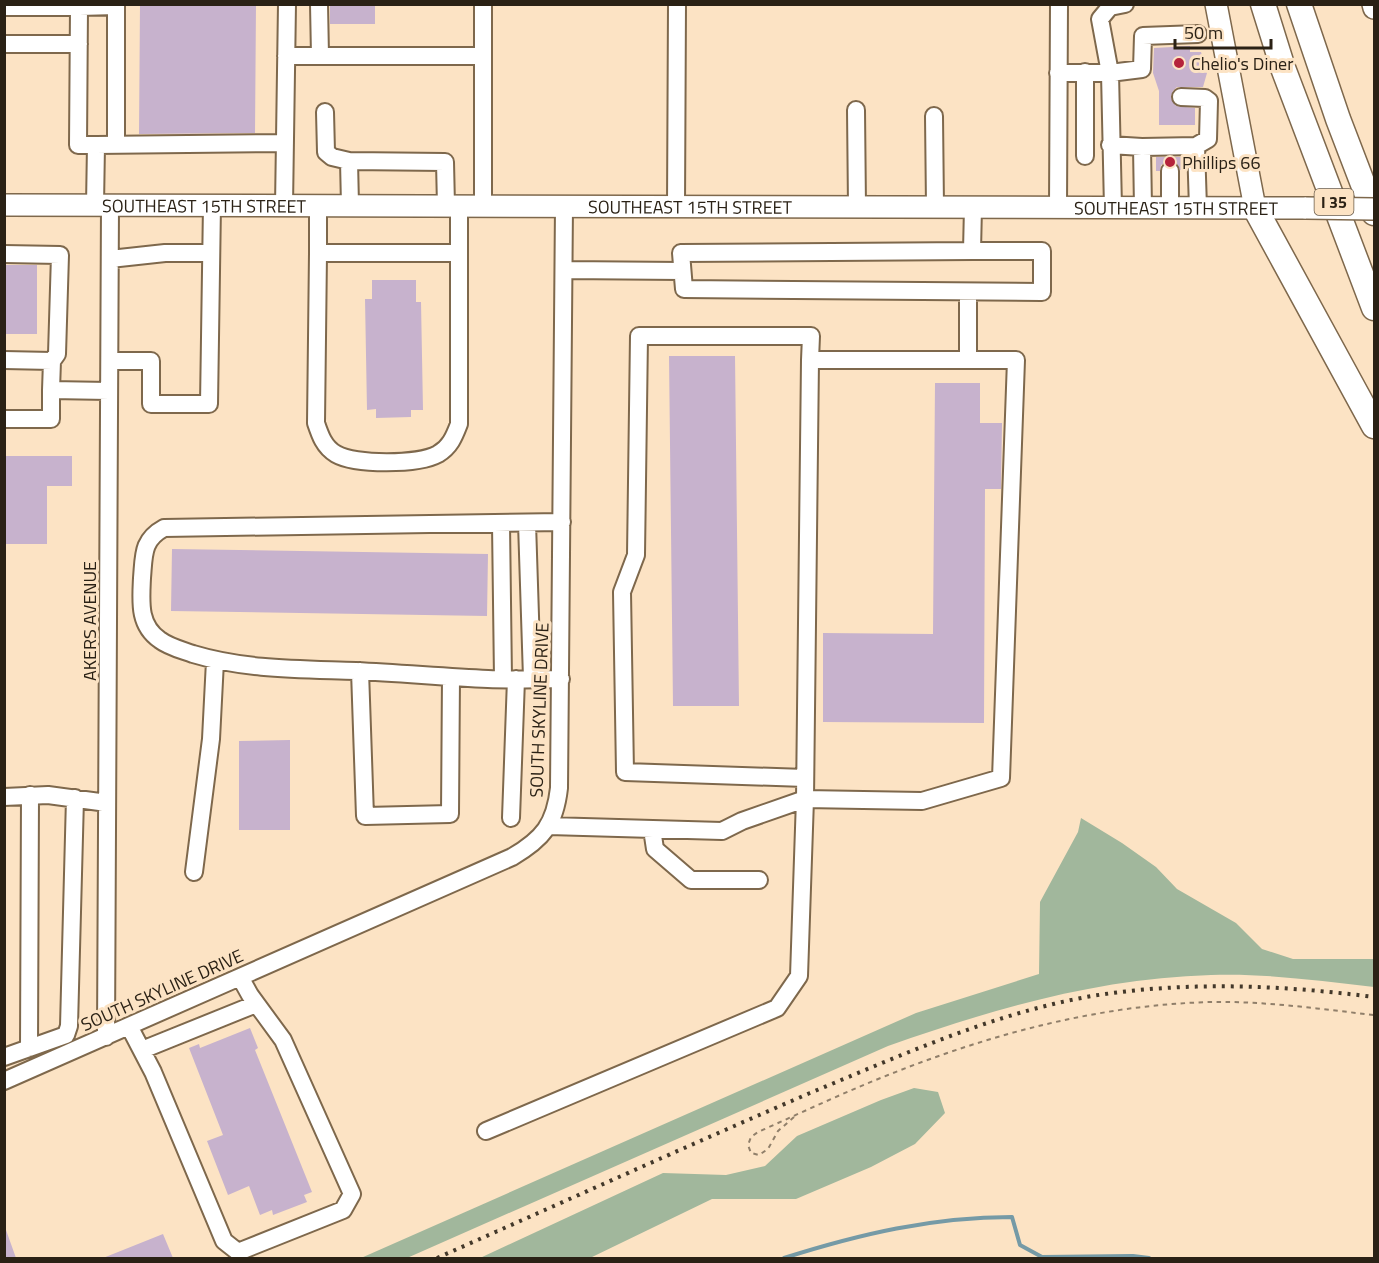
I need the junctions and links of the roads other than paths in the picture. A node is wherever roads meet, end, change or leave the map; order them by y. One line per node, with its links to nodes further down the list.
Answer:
1 (287, 4): 16 (street)
2 (319, 4): 17 (street)
3 (483, 4): 18 (street)
4 (677, 4): 45 (street)
5 (1059, 4): 20 (street)
6 (1125, 4): 21 (street)
7 (1216, 4): 54 (main road)
8 (1263, 4): 66 (highway, I 35)
9 (1299, 4): 56 (highway, I 35)
10 (117, 5): 12 (street); 28 (street)
11 (4, 7): 12 (street)
12 (79, 7): 15 (street)
13 (1198, 34): 21 (street)
14 (4, 44): 15 (street)
15 (79, 44): 27 (street)
16 (286, 56): 17 (street); 26 (street)
17 (320, 56): 18 (street)
18 (483, 56): 43 (street)
19 (1085, 72): 20 (street); 21 (street); 33 (street)
20 (1058, 73): 32 (street)
21 (1110, 73): 31 (street)
22 (1180, 97): 29 (street)
23 (856, 110): 46 (street)
24 (325, 112): 35 (street)
25 (934, 116): 47 (street)
26 (285, 143): 28 (street); 40 (street)
27 (96, 145): 28 (street); 37 (street, AKERS AVENUE)
28 (116, 145)
29 (1196, 146): 34 (street); 53 (street)
30 (1142, 147): 31 (street); 34 (street); 51 (street)
31 (1111, 151): 33 (street); 50 (street)
32 (1058, 155): 33 (street); 49 (street)
33 (1084, 156)
34 (1169, 157): 52 (street)
35 (349, 161): 39 (street); 42 (street)
36 (4, 205): 37 (main road, SOUTHEAST 15TH STREET)
37 (103, 205): 38 (main road, SOUTHEAST 15TH STREET); 62 (street, AKERS AVENUE)
38 (212, 205): 40 (main road, SOUTHEAST 15TH STREET); 60 (street)
39 (350, 205): 41 (main road, SOUTHEAST 15TH STREET); 42 (main road, SOUTHEAST 15TH STREET)
40 (284, 206): 41 (main road, SOUTHEAST 15TH STREET)
41 (318, 206): 61 (street)
42 (452, 206): 43 (main road, SOUTHEAST 15TH STREET); 58 (street)
43 (483, 206): 44 (main road, SOUTHEAST 15TH STREET)
44 (564, 206): 45 (main road, SOUTHEAST 15TH STREET); 63 (street, SOUTH SKYLINE DRIVE)
45 (676, 206): 46 (main road, SOUTHEAST 15TH STREET)
46 (857, 207): 47 (main road, SOUTHEAST 15TH STREET)
47 (935, 207): 48 (main road, SOUTHEAST 15TH STREET)
48 (973, 207): 49 (main road, SOUTHEAST 15TH STREET); 57 (street)
49 (1058, 207): 50 (main road, SOUTHEAST 15TH STREET)
50 (1113, 208): 51 (main road, SOUTHEAST 15TH STREET)
51 (1143, 208): 52 (main road, SOUTHEAST 15TH STREET)
52 (1170, 208): 53 (main road, SOUTHEAST 15TH STREET)
53 (1198, 208): 54 (main road, SOUTHEAST 15TH STREET)
54 (1255, 208): 55 (main road, SOUTHEAST 15TH STREET, bridge); 75 (highway)
55 (1374, 208)
56 (1374, 213)
57 (972, 250): 64 (street); 65 (street)
58 (459, 253): 61 (street); 61 (street)
59 (4, 254): 70 (street)
60 (211, 254): 62 (street); 71 (street)
61 (318, 254)
62 (110, 259): 71 (street, AKERS AVENUE)
63 (564, 270): 64 (street); 76 (street, SOUTH SKYLINE DRIVE)
64 (682, 271): 65 (street)
65 (968, 292): 69 (street)
66 (1374, 308)
67 (4, 360): 70 (street)
68 (810, 360): 69 (street); 84 (street); 84 (street)
69 (969, 360): 88 (street)
70 (52, 361): 72 (street)
71 (110, 361): 73 (street, AKERS AVENUE)
72 (51, 390): 73 (street); 74 (street)
73 (110, 391): 89 (street, AKERS AVENUE)
74 (4, 419)
75 (1374, 426)
76 (562, 522): 77 (street); 83 (street, SOUTH SKYLINE DRIVE)
77 (526, 523): 78 (street); 82 (street)
78 (501, 524): 79 (street); 82 (street)
79 (215, 661): 80 (street); 93 (street)
80 (360, 671): 81 (street); 81 (street)
81 (450, 677): 82 (street)
82 (517, 679): 83 (street); 90 (street)
83 (561, 680): 91 (street, SOUTH SKYLINE DRIVE)
84 (805, 778): 88 (street)
85 (30, 795): 86 (street); 87 (street); 99 (street)
86 (4, 797)
87 (75, 798): 89 (street); 99 (street)
88 (805, 799): 92 (street); 103 (street)
89 (107, 803): 98 (street, AKERS AVENUE)
90 (511, 818)
91 (549, 826): 92 (street); 95 (street, SOUTH SKYLINE DRIVE)
92 (652, 829): 94 (street)
93 (195, 872)
94 (759, 880)
95 (240, 977): 96 (street); 97 (street, SOUTH SKYLINE DRIVE)
96 (256, 1004): 100 (street); 100 (street)
97 (129, 1026): 98 (street, SOUTH SKYLINE DRIVE); 100 (street)
98 (106, 1037): 102 (street, SOUTH SKYLINE DRIVE)
99 (29, 1048): 101 (street)
100 (142, 1050)
101 (4, 1057)
102 (4, 1081)
103 (486, 1131)

